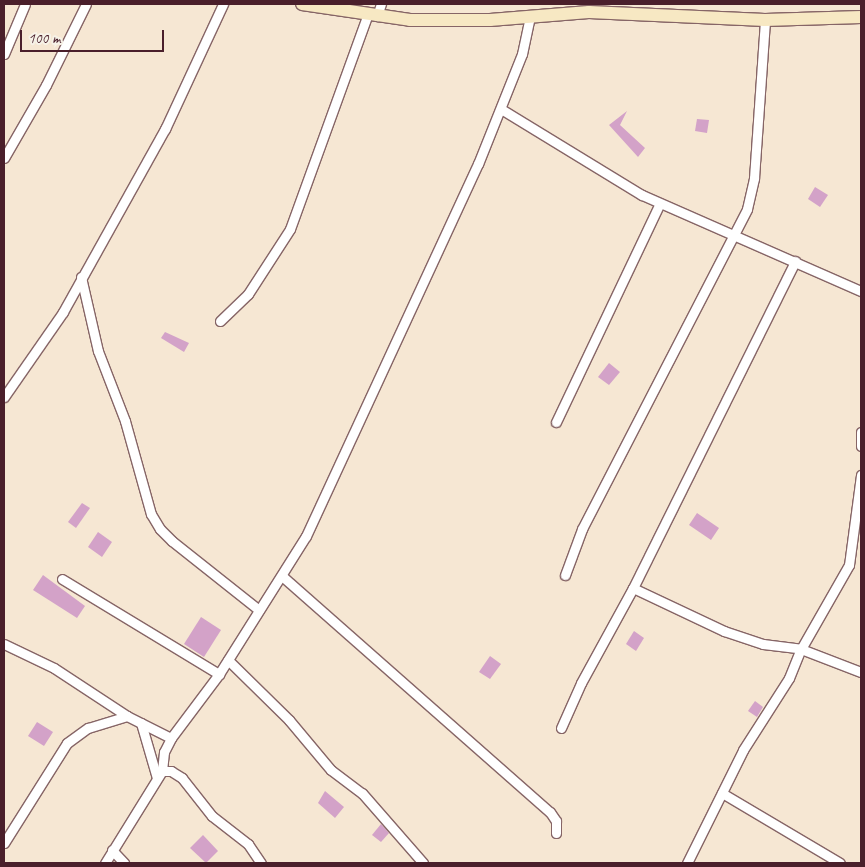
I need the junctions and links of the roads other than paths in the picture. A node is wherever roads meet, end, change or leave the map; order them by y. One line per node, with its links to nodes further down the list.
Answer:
1 (25, 4): 9 (street)
2 (86, 4): 11 (street)
3 (223, 4): 15 (street)
4 (302, 4): 5 (street)
5 (375, 11): 6 (street); 17 (street)
6 (530, 17): 8 (street); 10 (street)
7 (861, 17): 8 (street)
8 (765, 20): 13 (street)
9 (4, 54)
10 (501, 109): 12 (street); 24 (street)
11 (4, 158)
12 (660, 203): 13 (street); 19 (street)
13 (735, 235): 14 (street); 23 (street)
14 (795, 261): 16 (street); 26 (street)
15 (81, 278): 18 (street); 27 (street)
16 (861, 291)
17 (220, 321)
18 (4, 397)
19 (556, 422)
20 (861, 432): 21 (street)
21 (861, 446)
22 (861, 475): 29 (street)
23 (565, 575)
24 (282, 576): 27 (street); 39 (street)
25 (62, 579): 32 (street)
26 (633, 588): 29 (street); 35 (street)
27 (259, 610): 30 (street)
28 (4, 644): 33 (street)
29 (801, 649): 31 (street); 38 (street)
30 (228, 660): 32 (street); 45 (street)
31 (861, 672)
32 (219, 674): 36 (street)
33 (127, 716): 34 (street); 40 (street)
34 (141, 724): 36 (street); 37 (street)
35 (561, 728)
36 (171, 738): 37 (street)
37 (160, 775): 41 (street); 44 (street)
38 (722, 793): 46 (street); 47 (street)
39 (556, 833)
40 (4, 843)
41 (112, 850): 42 (street); 43 (street)
42 (105, 863)
43 (124, 863)
44 (261, 863)
45 (424, 863)
46 (687, 863)
47 (840, 863)

